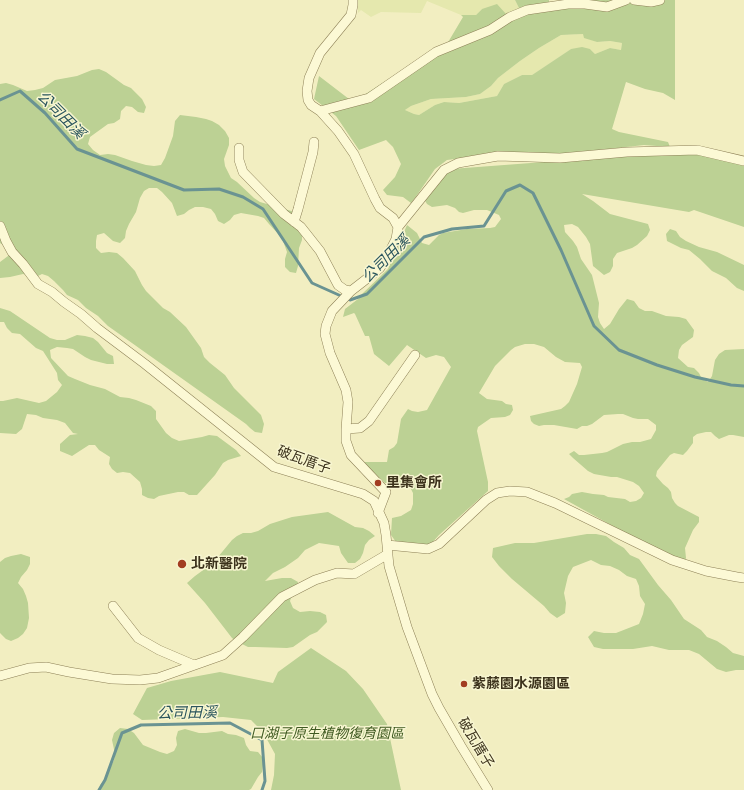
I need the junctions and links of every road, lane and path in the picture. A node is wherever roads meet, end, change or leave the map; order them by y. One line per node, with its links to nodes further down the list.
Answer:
1 (353, 0): 5 (street)
2 (626, 0): 5 (street)
3 (634, 0): 4 (street)
4 (660, 0)
5 (320, 110): 11 (street)
6 (314, 142): 9 (street)
7 (239, 148): 9 (street)
8 (744, 161): 11 (street)
9 (294, 222): 12 (street)
10 (0, 226): 15 (street, 破瓦厝子)
11 (398, 227): 12 (street)
12 (350, 292): 14 (street)
13 (415, 355): 14 (street)
14 (346, 429): 15 (street)
15 (378, 513): 16 (street, 破瓦厝子)
16 (387, 550): 17 (street); 19 (street); 21 (street, 破瓦厝子)
17 (744, 578)
18 (113, 606): 19 (street)
19 (194, 665): 20 (street)
20 (0, 676)
21 (488, 790)

